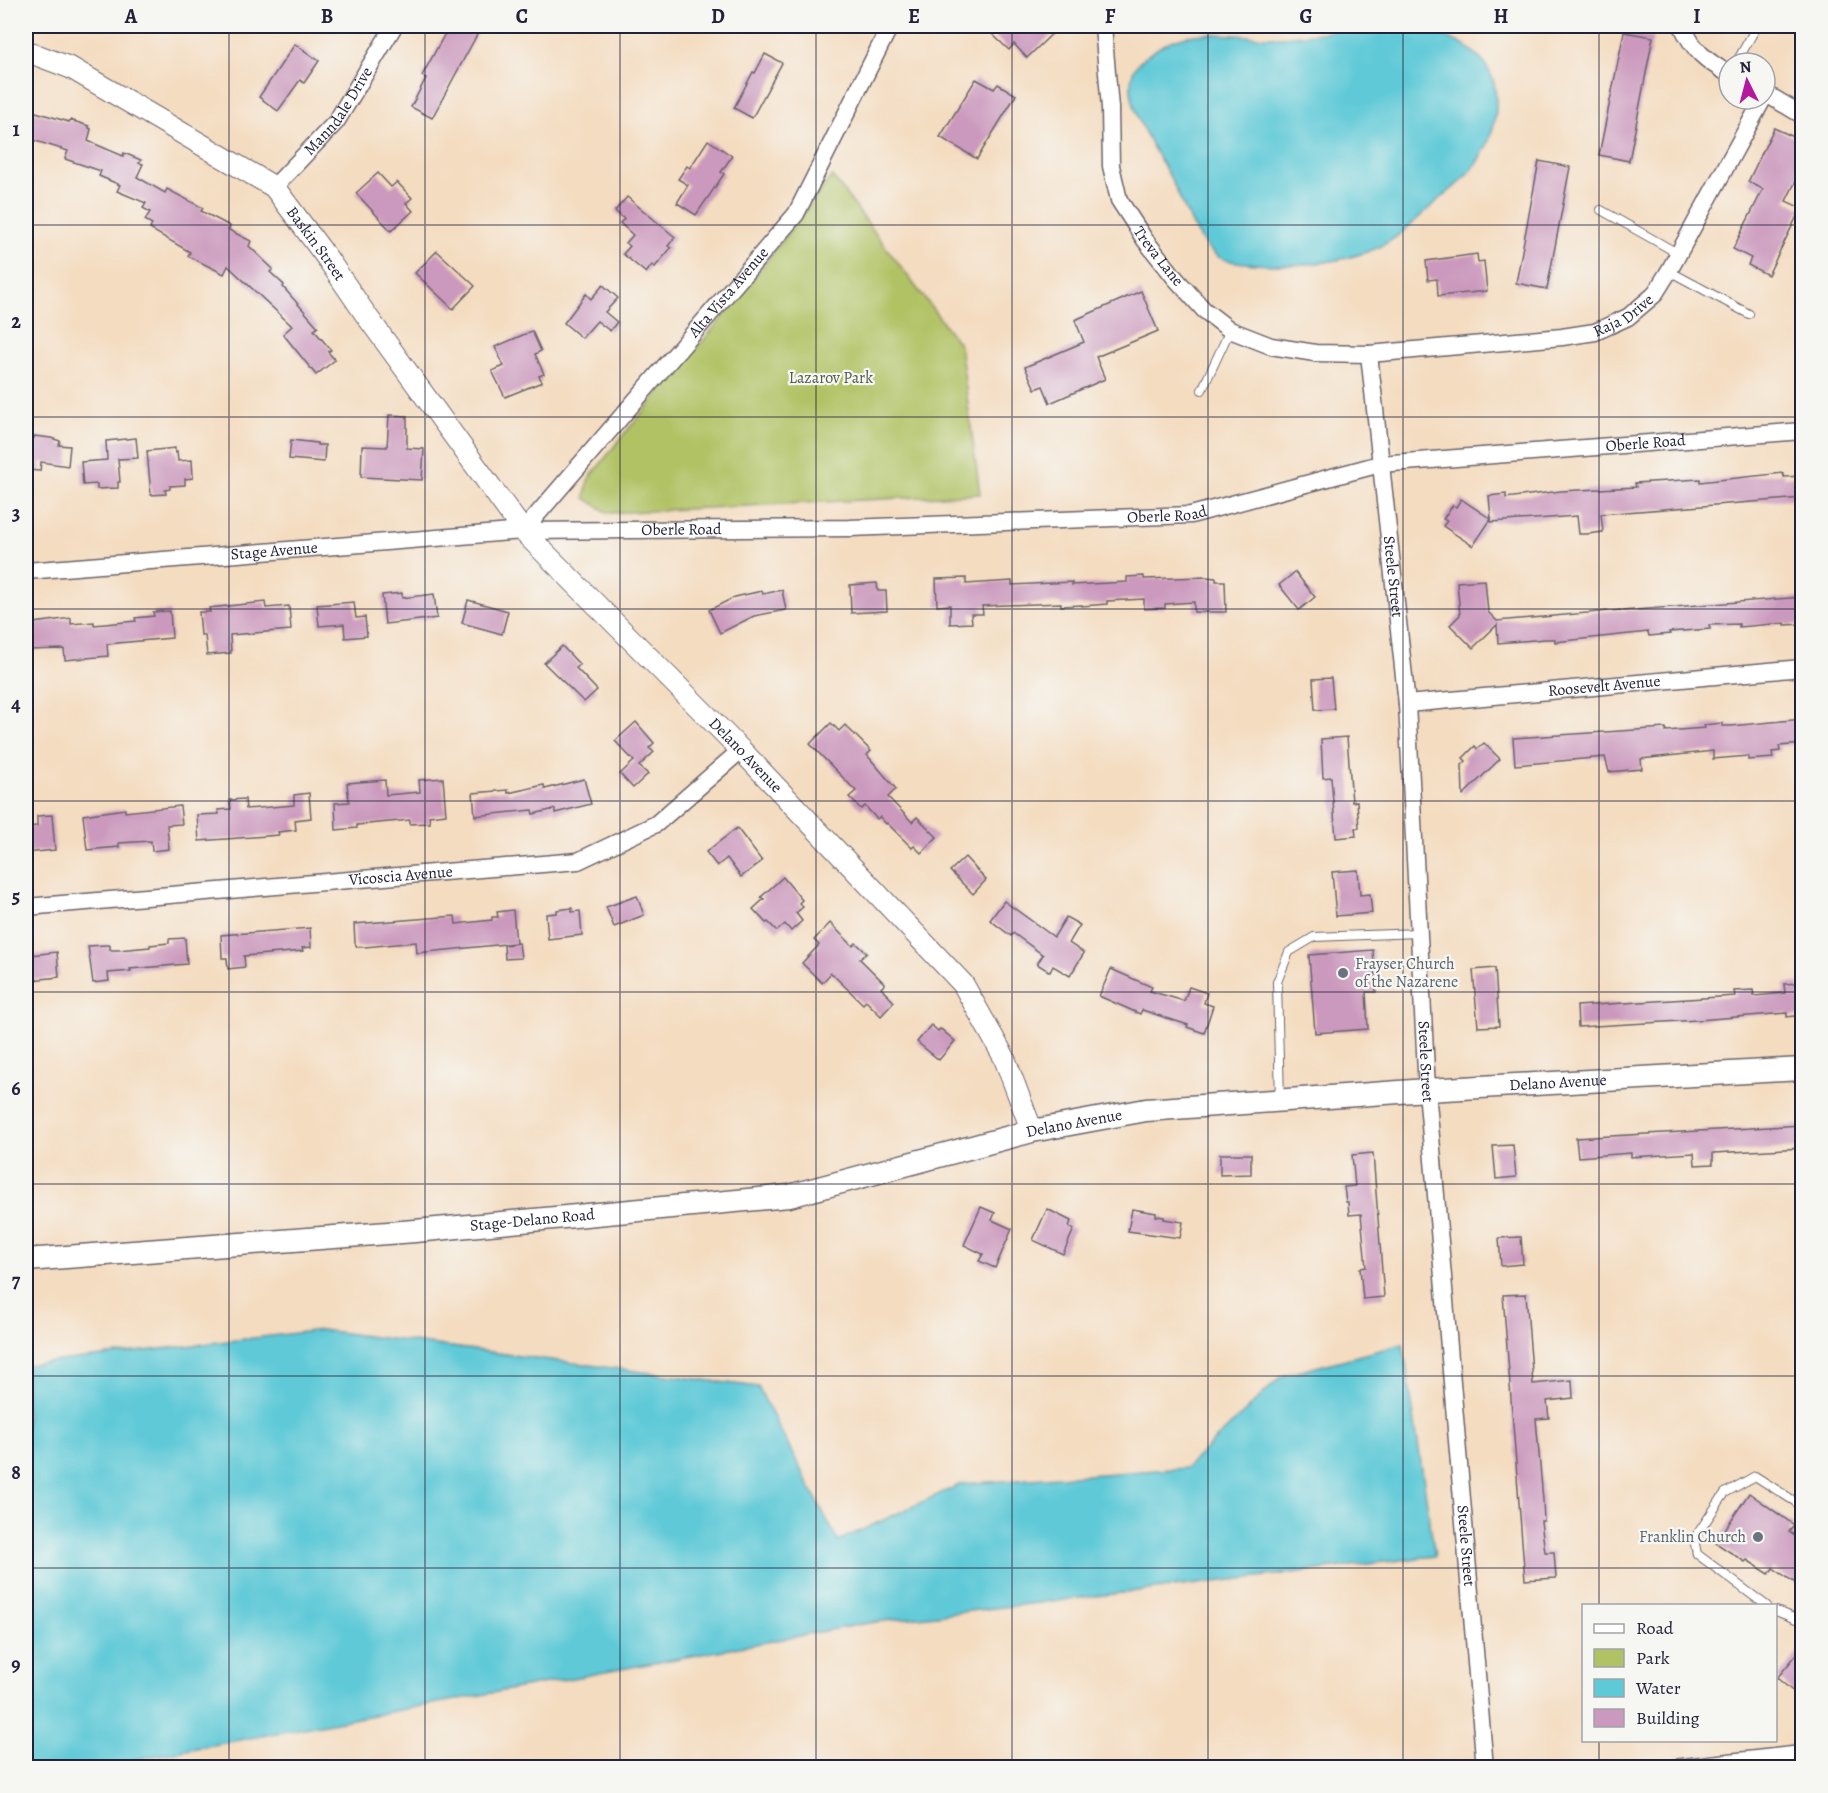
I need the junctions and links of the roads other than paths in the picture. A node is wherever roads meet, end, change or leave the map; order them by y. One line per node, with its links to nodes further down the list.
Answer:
1 (394, 26): 12 (street, Manndale Drive)
2 (890, 26): 22 (street, Alta Vista Avenue)
3 (1103, 26): 17 (street, Treva Lane)
4 (1683, 26): 8 (street)
5 (1757, 26): 7 (lane)
6 (26, 51): 12 (street, Baskin Street)
7 (1743, 51)
8 (1717, 67)
9 (1777, 101): 11 (street)
10 (1756, 111): 14 (street, Raja Drive)
11 (1803, 115)
12 (274, 187): 22 (street, Baskin Street)
13 (1601, 210): 14 (lane)
14 (1679, 254): 15 (street, Raja Drive)
15 (1669, 272): 16 (lane); 18 (street, Raja Drive)
16 (1749, 314)
17 (1230, 330): 18 (street, Treva Lane); 19 (lane)
18 (1369, 354): 21 (street, Steele Street)
19 (1202, 390)
20 (1803, 431): 21 (street, Oberle Road)
21 (1380, 464): 22 (street, Oberle Road); 25 (street, Steele Street)
22 (523, 531): 23 (street, Stage Avenue); 26 (street, Delano Avenue)
23 (26, 571)
24 (1803, 668): 25 (street, Roosevelt Avenue)
25 (1407, 704): 28 (street, Steele Street)
26 (741, 750): 27 (street, Vicoscia Avenue); 32 (street, Delano Avenue)
27 (26, 907)
28 (1419, 933): 30 (street, Steele Street); 31 (lane)
29 (1803, 1069): 30 (main road, Delano Avenue)
30 (1427, 1090): 31 (main road, Delano Avenue); 39 (street, Steele Street)
31 (1280, 1101): 32 (main road, Delano Avenue)
32 (1032, 1131): 33 (main road, Stage-Delano Road)
33 (26, 1260)
34 (1803, 1506): 35 (lane)
35 (1766, 1604)
36 (1777, 1611): 37 (lane)
37 (1803, 1618)
38 (1803, 1754): 40 (street)
39 (1485, 1767)
40 (1674, 1767)

